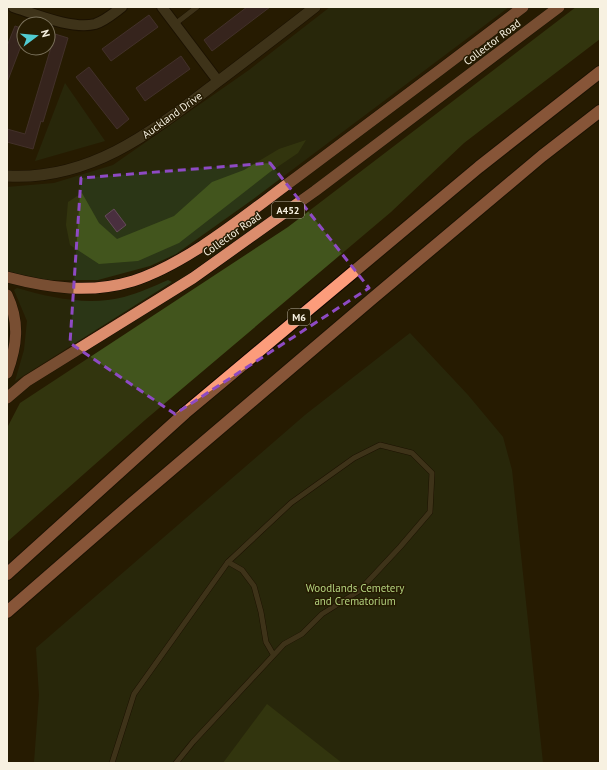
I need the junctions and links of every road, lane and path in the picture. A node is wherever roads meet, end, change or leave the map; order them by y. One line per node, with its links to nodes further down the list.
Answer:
1 (13, 7): 2 (street)
2 (122, 7)
3 (162, 7): 8 (street)
4 (197, 7): 8 (lane)
5 (315, 7): 10 (street, Auckland Drive)
6 (523, 7): 13 (highway, Collector Road / A452)
7 (559, 7): 16 (highway, Collector Road / A452)
8 (175, 24): 10 (street)
9 (600, 72): 18 (highway, M6)
10 (218, 82): 12 (street, Auckland Drive)
11 (600, 111): 19 (highway)
12 (7, 176)
13 (7, 277)
14 (7, 295): 15 (highway)
15 (7, 373)
16 (7, 398)
17 (228, 562): 20 (lane); 20 (lane); 21 (lane)
18 (7, 574)
19 (7, 612)
20 (273, 654): 22 (lane)
21 (112, 763)
22 (176, 763)

